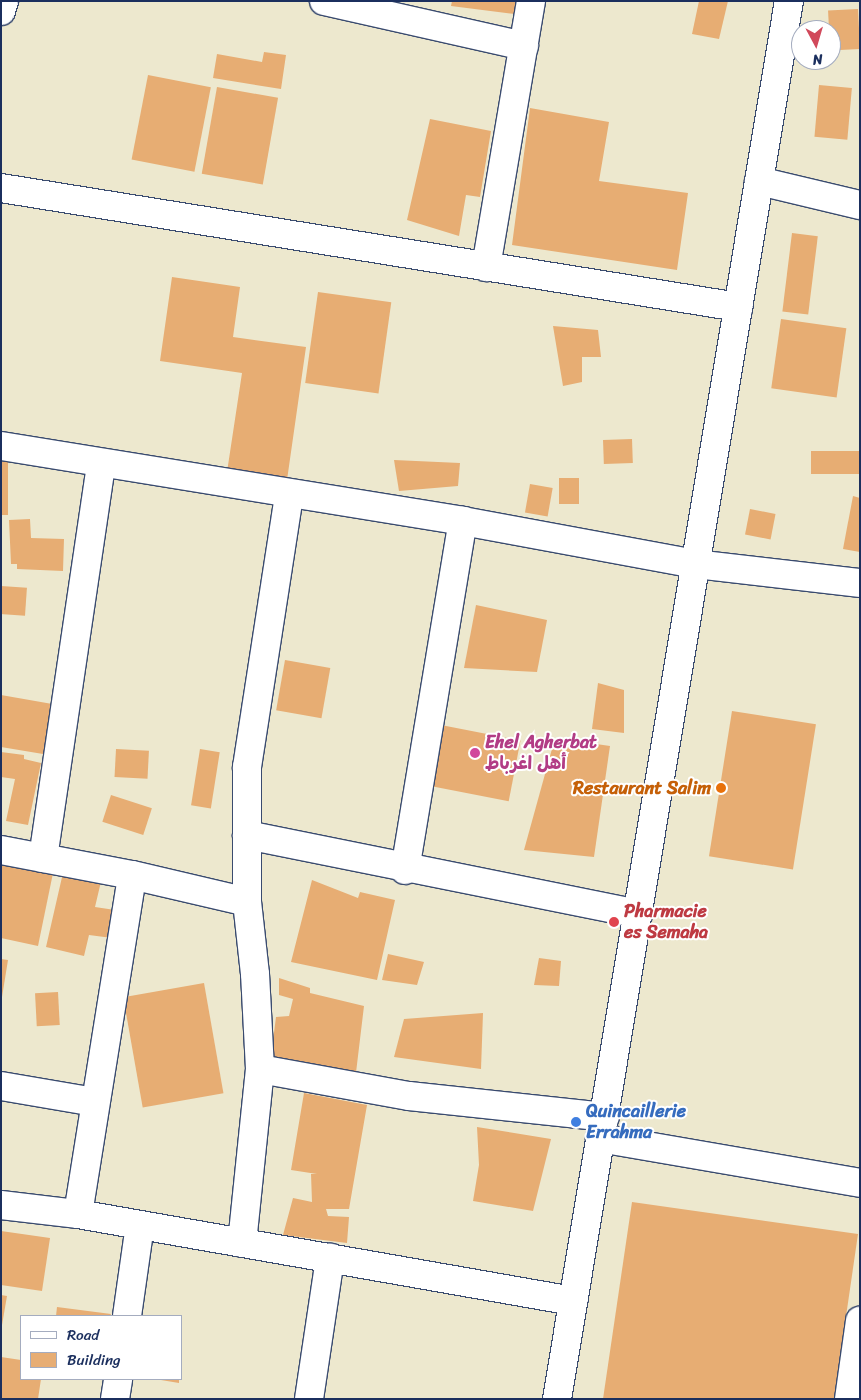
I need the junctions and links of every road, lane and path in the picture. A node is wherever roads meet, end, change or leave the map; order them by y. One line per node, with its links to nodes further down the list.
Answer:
1 (4, 1): 5 (street)
2 (324, 1): 6 (street)
3 (532, 1): 6 (street)
4 (788, 1): 7 (street)
5 (1, 11)
6 (524, 46): 10 (street)
7 (759, 181): 9 (street); 11 (street)
8 (1, 188): 10 (street)
9 (860, 205)
10 (486, 267): 11 (street)
11 (738, 307): 16 (street)
12 (1, 446): 13 (street)
13 (101, 464): 14 (street); 20 (street)
14 (288, 495): 15 (street); 18 (street)
15 (463, 521): 16 (street); 21 (street)
16 (695, 564): 17 (street); 24 (street)
17 (860, 583)
18 (247, 835): 21 (street); 23 (street)
19 (1, 850): 20 (street)
20 (43, 858): 22 (street)
21 (405, 870): 24 (street)
22 (132, 875): 23 (street); 27 (street)
23 (247, 902): 25 (street)
24 (638, 914): 28 (street)
25 (260, 1069): 28 (street); 33 (street)
26 (1, 1086): 27 (street)
27 (95, 1102): 31 (street)
28 (603, 1128): 29 (street); 35 (street)
29 (860, 1184)
30 (1, 1205): 31 (street)
31 (78, 1214): 32 (street)
32 (140, 1225): 33 (street); 36 (street)
33 (242, 1243): 34 (street)
34 (330, 1258): 35 (street); 40 (street)
35 (573, 1301): 41 (street)
36 (127, 1315)
37 (860, 1322): 42 (street)
38 (118, 1380): 39 (street)
39 (115, 1399)
40 (309, 1399)
41 (557, 1399)
42 (849, 1399)

